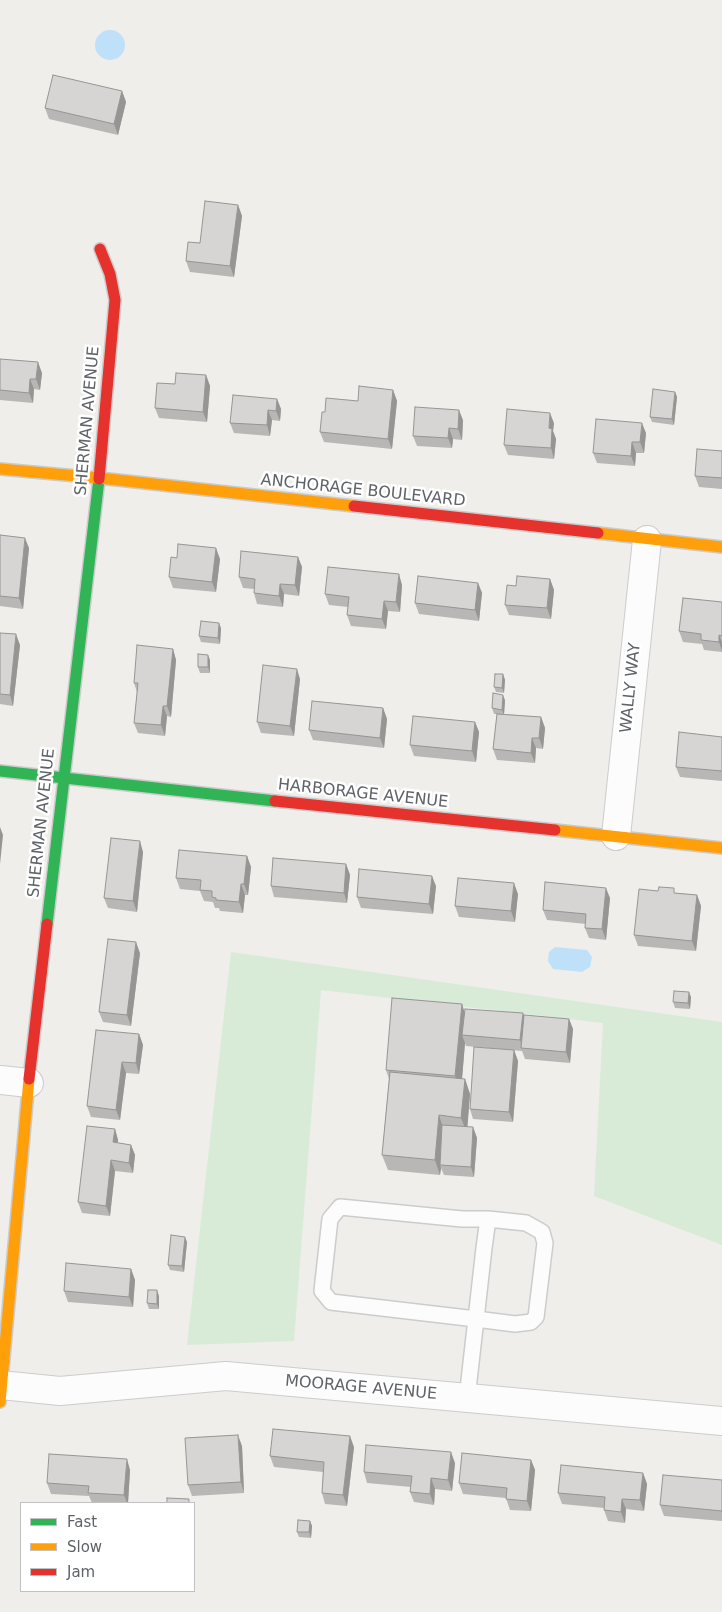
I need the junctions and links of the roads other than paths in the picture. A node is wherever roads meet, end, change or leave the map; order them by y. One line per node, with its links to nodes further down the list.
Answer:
1 (100, 250): 3 (street, SHERMAN AVENUE)
2 (0, 469): 3 (street, ANCHORAGE BOULEVARD)
3 (99, 478): 4 (street, ANCHORAGE BOULEVARD); 7 (street, SHERMAN AVENUE)
4 (647, 540): 5 (street, ANCHORAGE BOULEVARD); 8 (street, WALLY WAY)
5 (722, 547)
6 (0, 771): 7 (street, HARBORAGE AVENUE)
7 (63, 779): 8 (street, HARBORAGE AVENUE); 11 (street, SHERMAN AVENUE)
8 (616, 836): 9 (street, HARBORAGE AVENUE)
9 (722, 848)
10 (0, 1080): 11 (street)
11 (29, 1082): 14 (street, SHERMAN AVENUE)
12 (488, 1219): 13 (lane); 13 (lane); 13 (lane)
13 (476, 1319): 15 (lane)
14 (1, 1391): 15 (street, MOORAGE AVENUE)
15 (467, 1398): 16 (street, MOORAGE AVENUE)
16 (722, 1421)

